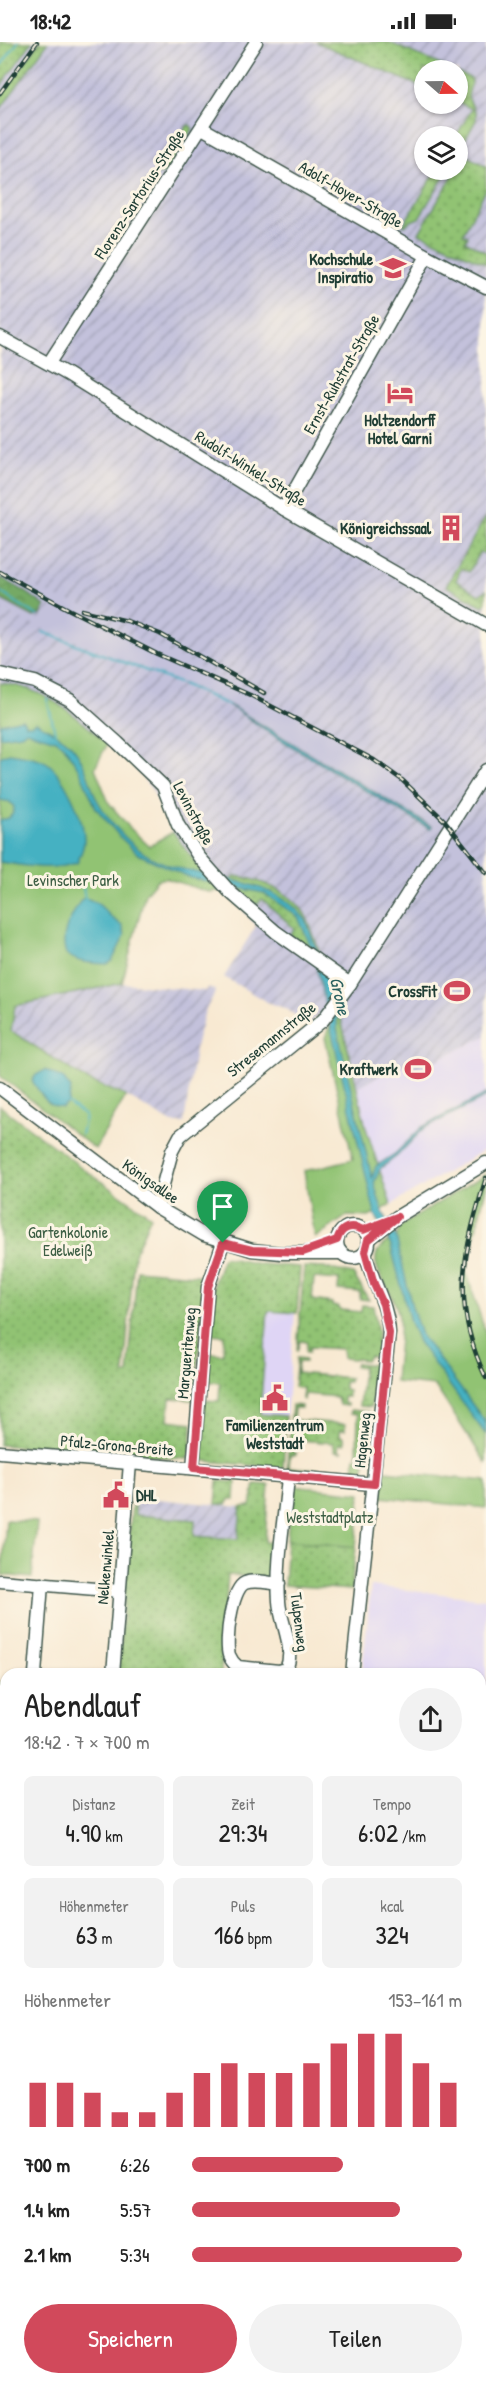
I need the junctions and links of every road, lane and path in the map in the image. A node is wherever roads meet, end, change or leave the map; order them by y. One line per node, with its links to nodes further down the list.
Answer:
1 (256, 42): 2 (street, Florenz-Sartorius-Straße)
2 (202, 128): 3 (street, Adolf-Hoyer-Straße); 6 (street, Florenz-Sartorius-Straße)
3 (427, 256): 4 (street, Adolf-Hoyer-Straße); 7 (street, Ernst-Ruhstrat-Straße)
4 (486, 287)
5 (0, 337): 6 (street, Rudolf-Winkel-Straße)
6 (49, 363): 7 (street, Rudolf-Winkel-Straße)
7 (284, 508): 8 (street, Rudolf-Winkel-Straße)
8 (486, 625)
9 (0, 674): 11 (street, Levinstraße)
10 (486, 770): 11 (street, Stresemannstraße)
11 (350, 984): 14 (street, Stresemannstraße)
12 (0, 1088): 14 (street, Königsallee)
13 (486, 1163): 15 (street, Königsallee)
14 (157, 1207): 16 (street, Königsallee)
15 (367, 1240): 17 (street, Königsallee); 17 (street, Königsallee); 22 (street, Hagenweg)
16 (223, 1243): 17 (street, Königsallee); 20 (street, Margueritenweg)
17 (339, 1247)
18 (0, 1452): 19 (street, Pfalz-Grona-Breite)
19 (130, 1463): 20 (street, Pfalz-Grona-Breite); 26 (street, Nelkenwinkel)
20 (194, 1468): 21 (street, Pfalz-Grona-Breite)
21 (288, 1476): 22 (street, Pfalz-Grona-Breite); 25 (street, Tulpenweg)
22 (374, 1484): 31 (street, Hagenweg)
23 (0, 1581): 24 (street)
24 (42, 1584): 26 (street); 27 (street)
25 (279, 1584): 29 (street, Tulpenweg); 30 (street, Tulpenweg)
26 (120, 1591): 28 (street, Nelkenwinkel)
27 (35, 1668)
28 (114, 1668)
29 (248, 1668)
30 (286, 1668)
31 (353, 1668)

